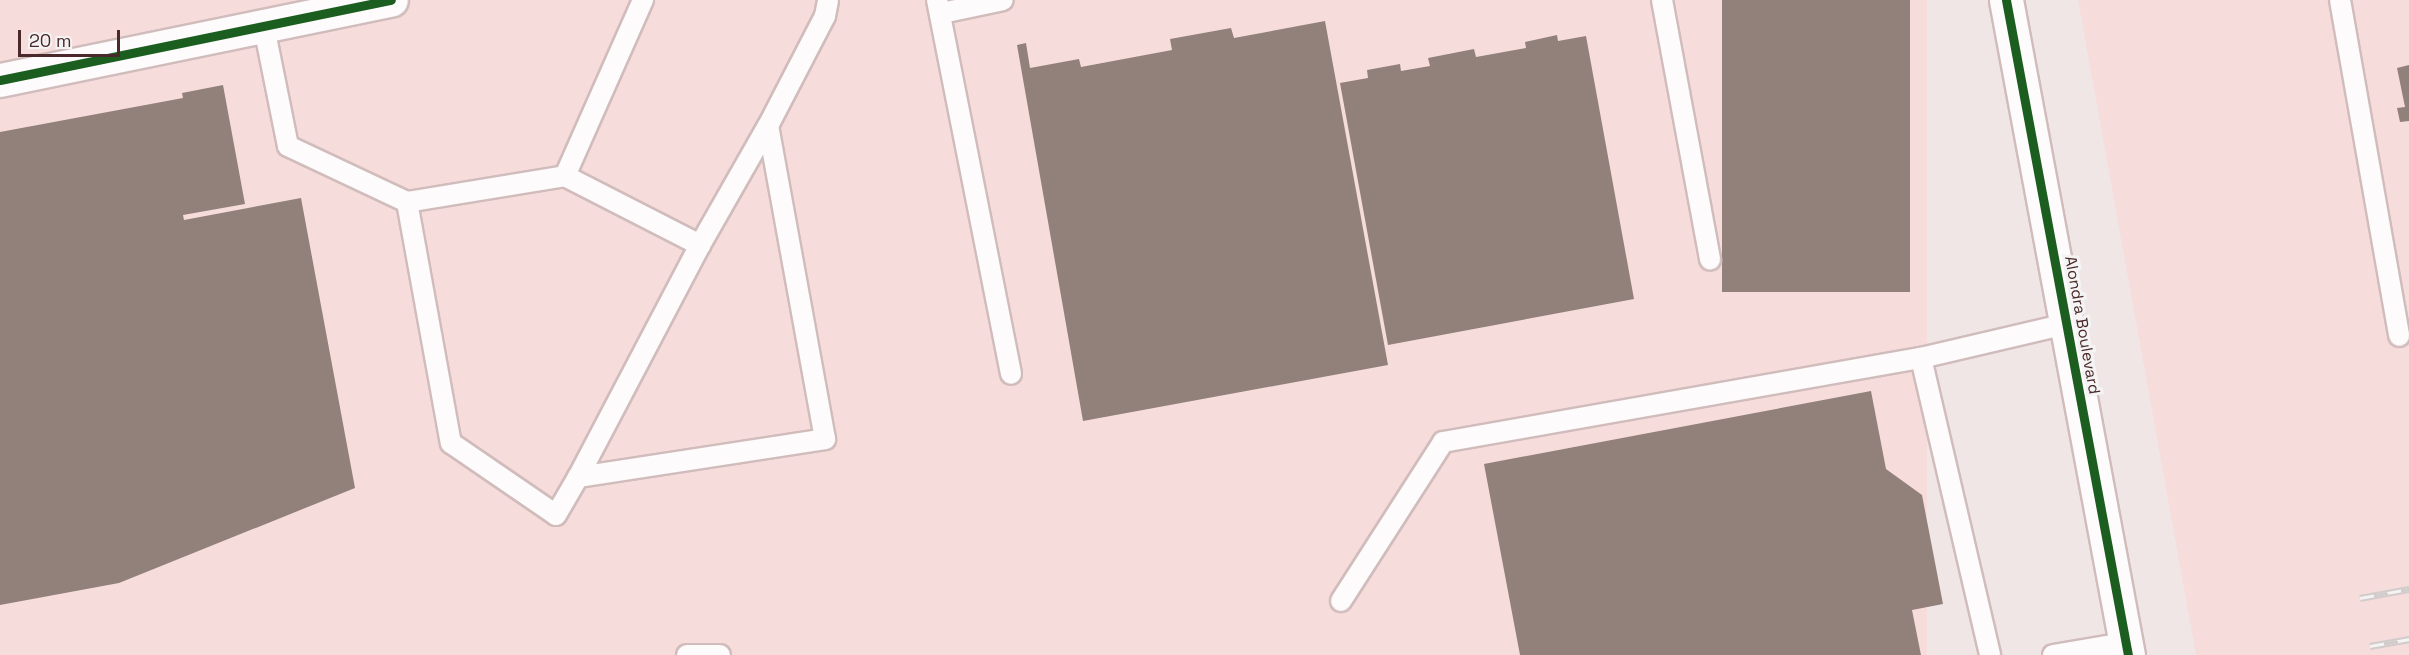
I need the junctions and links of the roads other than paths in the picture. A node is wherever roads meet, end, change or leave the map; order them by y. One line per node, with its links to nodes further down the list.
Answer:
1 (392, 0): 9 (main road)
2 (643, 0): 12 (lane)
3 (828, 0): 11 (lane)
4 (1003, 0): 8 (lane)
5 (1662, 0): 15 (lane)
6 (2006, 0): 16 (main road, Alondra Boulevard)
7 (2340, 0): 17 (lane)
8 (939, 6): 19 (lane)
9 (264, 27): 10 (main road); 13 (lane)
10 (0, 80)
11 (768, 126): 14 (lane); 20 (lane)
12 (565, 176): 13 (lane); 14 (lane)
13 (407, 202): 20 (lane)
14 (700, 245): 20 (lane)
15 (1710, 260)
16 (2066, 324): 18 (lane); 22 (main road, Alondra Boulevard)
17 (2399, 336)
18 (1921, 358): 21 (lane); 25 (lane)
19 (1011, 374)
20 (578, 477)
21 (1341, 601)
22 (2126, 649): 26 (lane)
23 (687, 655): 24 (lane)
24 (720, 655)
25 (1990, 655)
26 (2053, 655)

